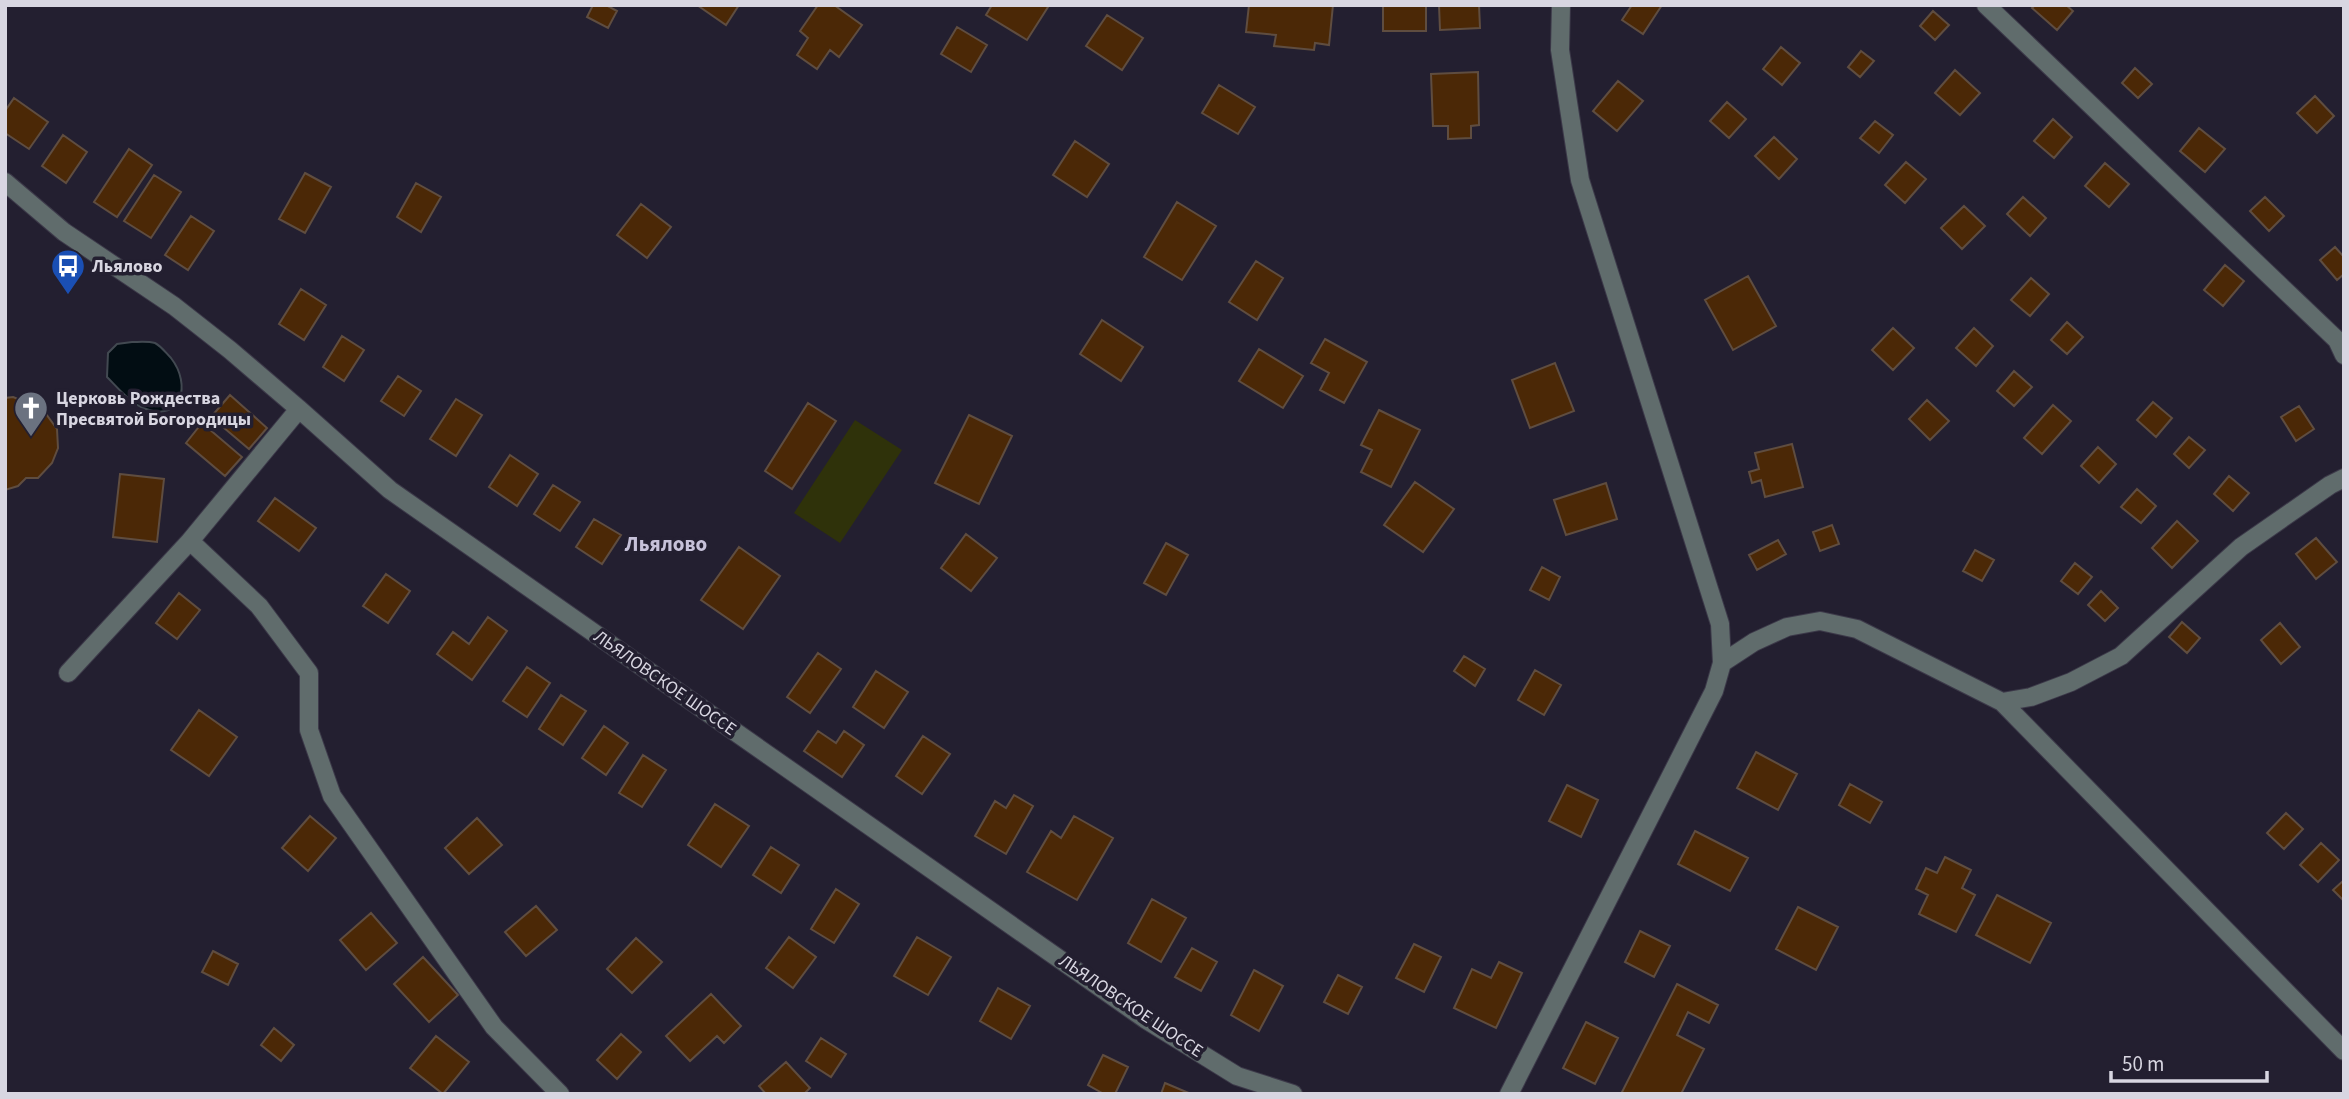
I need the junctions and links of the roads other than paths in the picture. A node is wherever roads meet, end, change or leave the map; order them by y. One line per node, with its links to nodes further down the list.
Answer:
1 (1561, 5): 8 (street)
2 (1986, 5): 4 (street)
3 (5, 182): 5 (street, ЛЬЯЛОВСКОЕ ШОССЕ)
4 (2344, 355)
5 (299, 408): 7 (street); 13 (street, ЛЬЯЛОВСКОЕ ШОССЕ)
6 (2344, 478): 10 (street)
7 (190, 541): 9 (street); 12 (street)
8 (1722, 663): 10 (street); 14 (street)
9 (68, 673)
10 (2002, 702): 11 (street)
11 (2344, 1051)
12 (560, 1094)
13 (1293, 1094)
14 (1509, 1094)

